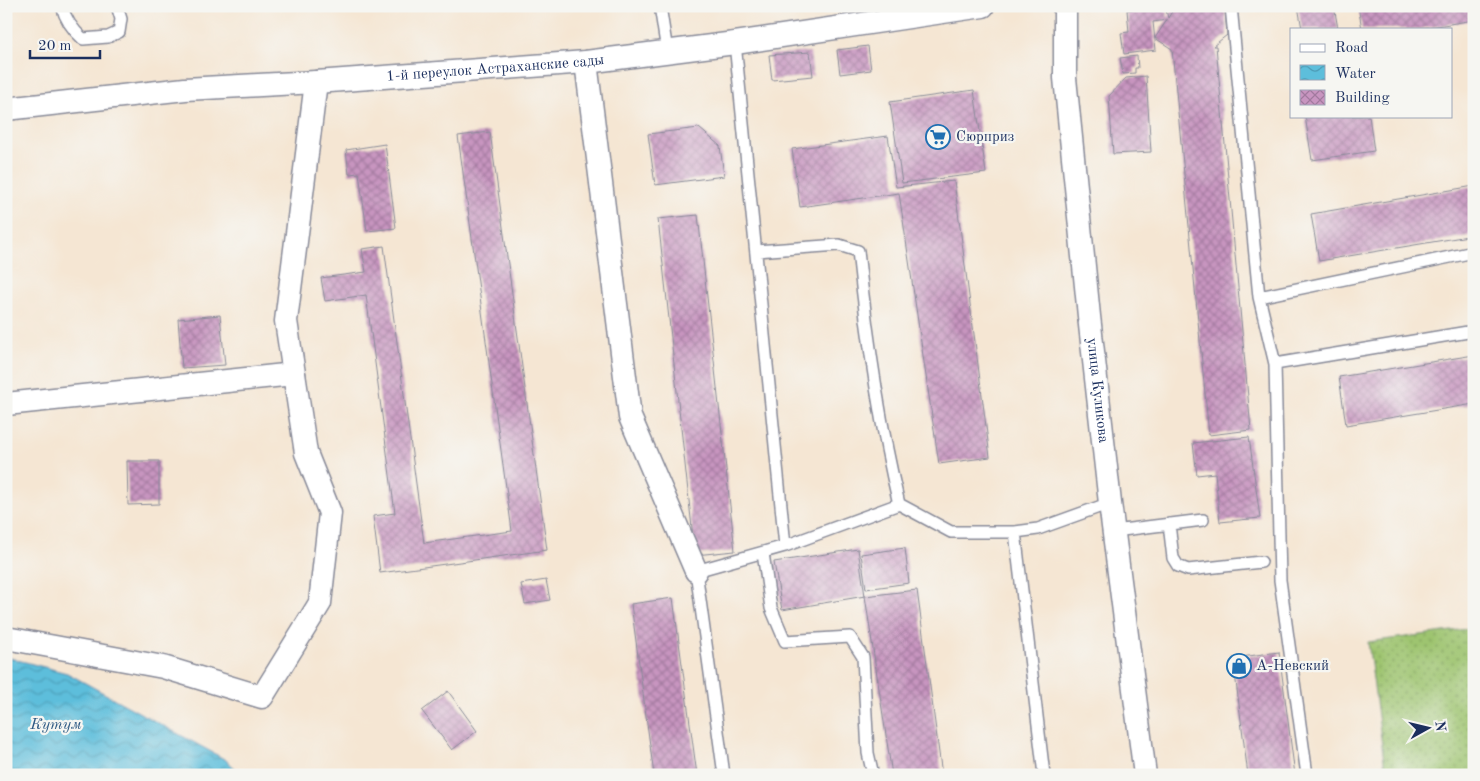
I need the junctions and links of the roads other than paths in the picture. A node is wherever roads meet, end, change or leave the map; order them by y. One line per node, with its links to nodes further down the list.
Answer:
1 (62, 6): 2 (lane)
2 (117, 6)
3 (660, 6): 8 (lane)
4 (983, 6): 7 (street, 1-й переулок Астраханские сады)
5 (1065, 6): 19 (street, улица Куликова)
6 (1231, 6): 14 (lane)
7 (735, 43): 8 (street, 1-й переулок Астраханские сады); 12 (lane)
8 (667, 51): 9 (street, 1-й переулок Астраханские сады)
9 (586, 62): 10 (street, 1-й переулок Астраханские сады); 28 (street)
10 (316, 82): 11 (street, 1-й переулок Астраханские сады); 17 (street)
11 (6, 109)
12 (756, 251): 20 (lane); 25 (lane)
13 (1474, 252): 14 (lane)
14 (1259, 297): 16 (lane)
15 (1474, 330): 16 (lane)
16 (1275, 364): 34 (lane)
17 (294, 374): 18 (street); 29 (street)
18 (6, 404)
19 (1110, 503): 23 (street, улица Куликова); 24 (lane)
20 (899, 504): 24 (lane); 25 (lane)
21 (1203, 520): 22 (lane)
22 (1169, 524): 23 (lane); 27 (lane)
23 (1114, 531): 33 (street, улица Куликова)
24 (1015, 532): 32 (lane)
25 (785, 546): 26 (lane)
26 (762, 553): 28 (lane); 31 (lane)
27 (1261, 562)
28 (696, 571): 30 (lane)
29 (6, 638)
30 (724, 775)
31 (873, 775)
32 (1044, 775)
33 (1145, 775)
34 (1307, 775)

